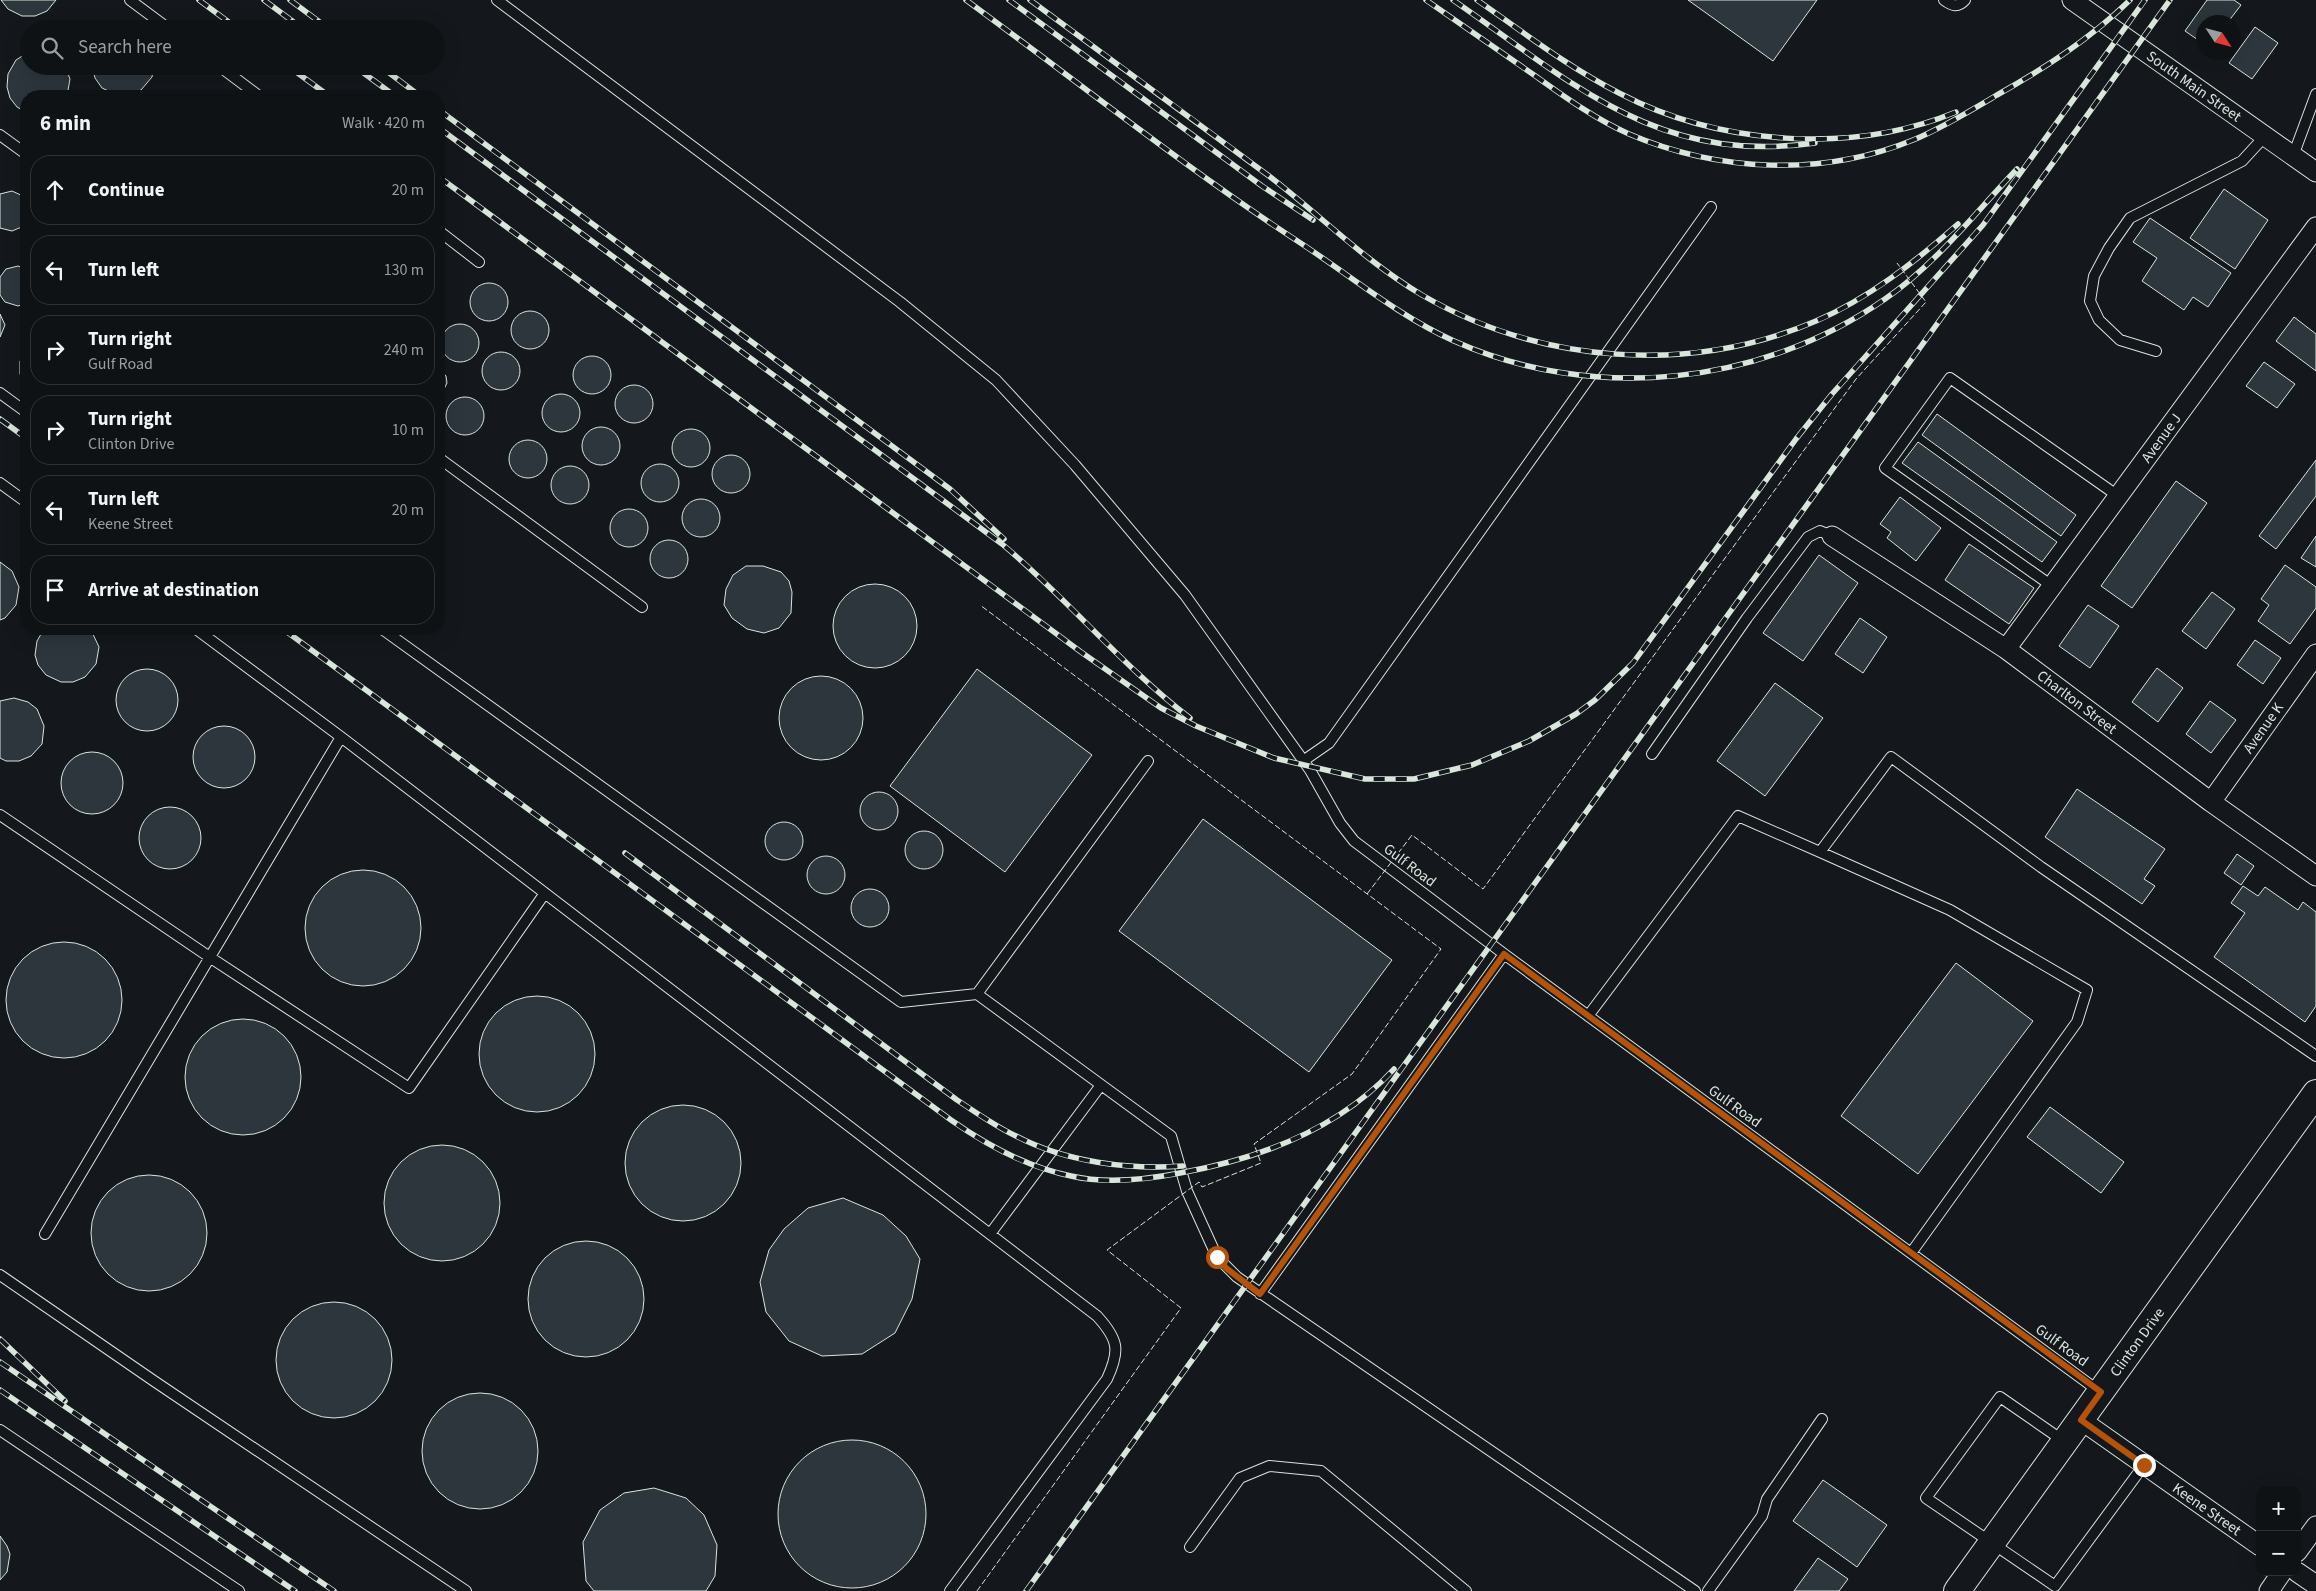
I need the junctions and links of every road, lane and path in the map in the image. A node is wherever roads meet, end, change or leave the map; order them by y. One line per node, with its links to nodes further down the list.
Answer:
1 (130, 0): 6 (lane)
2 (498, 0): 36 (lane, Gulf Road)
3 (1944, 0): 4 (lane)
4 (1965, 0)
5 (2072, 0): 11 (street, South Main Street)
6 (157, 20)
7 (231, 75): 8 (lane)
8 (251, 90)
9 (2316, 94): 13 (lane)
10 (0, 135): 12 (lane)
11 (2265, 136): 13 (street, South Main Street); 19 (lane)
12 (20, 150)
13 (2293, 156): 14 (street, South Main Street)
14 (2316, 172)
15 (1711, 207): 36 (lane)
16 (2316, 227): 24 (street, Avenue J)
17 (445, 236): 18 (lane)
18 (479, 262)
19 (2156, 351)
20 (0, 393): 21 (lane)
21 (20, 408)
22 (445, 462): 28 (lane)
23 (0, 482): 25 (lane)
24 (2118, 496): 27 (street, Avenue J); 27 (lane)
25 (20, 497)
26 (1832, 536): 31 (street, Charlton Street); 34 (lane)
27 (2052, 586): 31 (street, Avenue J)
28 (642, 606)
29 (204, 635): 33 (lane)
30 (390, 635): 44 (lane)
31 (2006, 649): 37 (street, Charlton Street)
32 (2316, 654): 37 (street, Avenue K)
33 (341, 737): 41 (lane); 43 (lane)
34 (1652, 754)
35 (1148, 761): 44 (lane)
36 (1304, 761): 42 (lane, Gulf Road)
37 (2211, 802): 40 (street, Charlton Street)
38 (0, 815): 43 (lane)
39 (1820, 852): 45 (lane); 46 (lane); 51 (lane)
40 (2316, 876)
41 (545, 893): 43 (lane); 50 (lane)
42 (1504, 954): 45 (lane, Gulf Road); 53 (lane)
43 (211, 958): 49 (lane)
44 (977, 994): 47 (lane)
45 (1588, 1016): 51 (lane, Gulf Road)
46 (2316, 1056)
47 (1101, 1085): 50 (lane); 53 (lane)
48 (2316, 1093): 54 (main road, Clinton Drive)
49 (45, 1234)
50 (990, 1234): 72 (lane)
51 (1911, 1253): 54 (lane, Gulf Road)
52 (0, 1275): 71 (lane)
53 (1260, 1294): 73 (lane)
54 (2101, 1392): 56 (main road, Clinton Drive)
55 (1822, 1419): 74 (lane)
56 (2081, 1420): 58 (main road, Clinton Drive); 59 (street, Keene Street)
57 (0, 1430): 70 (lane)
58 (2065, 1442): 62 (main road, Clinton Drive); 62 (lane)
59 (2144, 1465): 61 (street, Keene Street); 68 (lane)
60 (2316, 1526): 64 (street)
61 (2256, 1543)
62 (1991, 1544): 68 (lane); 75 (main road, Clinton Drive)
63 (1190, 1547): 69 (lane)
64 (2301, 1547)
65 (2301, 1575): 67 (street)
66 (2279, 1576): 76 (street)
67 (2316, 1585)
68 (2053, 1589)
69 (1464, 1590)
70 (239, 1591)
71 (466, 1591)
72 (950, 1591)
73 (1695, 1591)
74 (1708, 1591)
75 (1957, 1591)
76 (2269, 1591)

